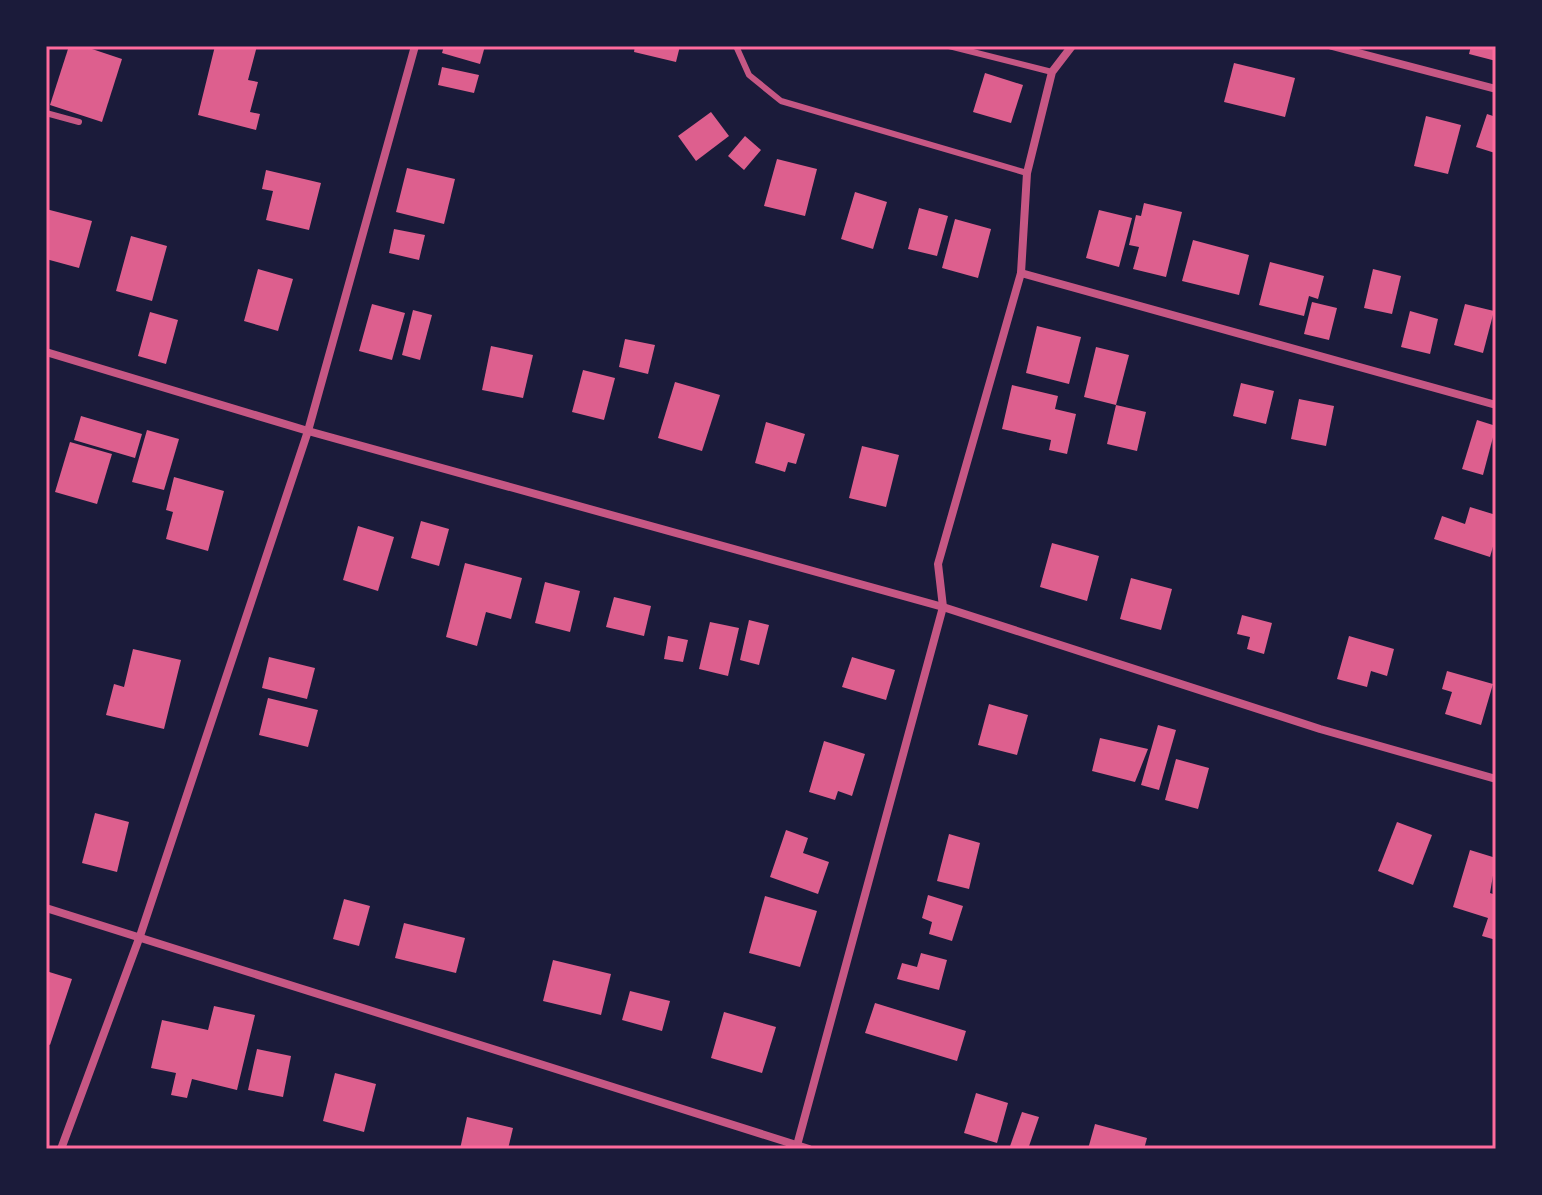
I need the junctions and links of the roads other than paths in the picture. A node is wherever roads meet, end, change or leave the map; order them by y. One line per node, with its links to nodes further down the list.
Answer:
1 (415, 46): 14 (street)
2 (736, 46): 10 (lane)
3 (949, 46): 6 (lane)
4 (1072, 46): 6 (street)
5 (1332, 46): 7 (street)
6 (1052, 72): 10 (street)
7 (1496, 89)
8 (46, 113): 9 (lane)
9 (79, 122)
10 (1027, 173): 11 (street)
11 (1021, 273): 13 (street); 15 (street)
12 (46, 352): 14 (street)
13 (1496, 405)
14 (308, 431): 15 (street); 18 (street)
15 (943, 607): 16 (street); 19 (street)
16 (1496, 779)
17 (46, 908): 18 (street)
18 (140, 936): 19 (street); 20 (street)
19 (796, 1147): 21 (street)
20 (61, 1149)
21 (809, 1149)

